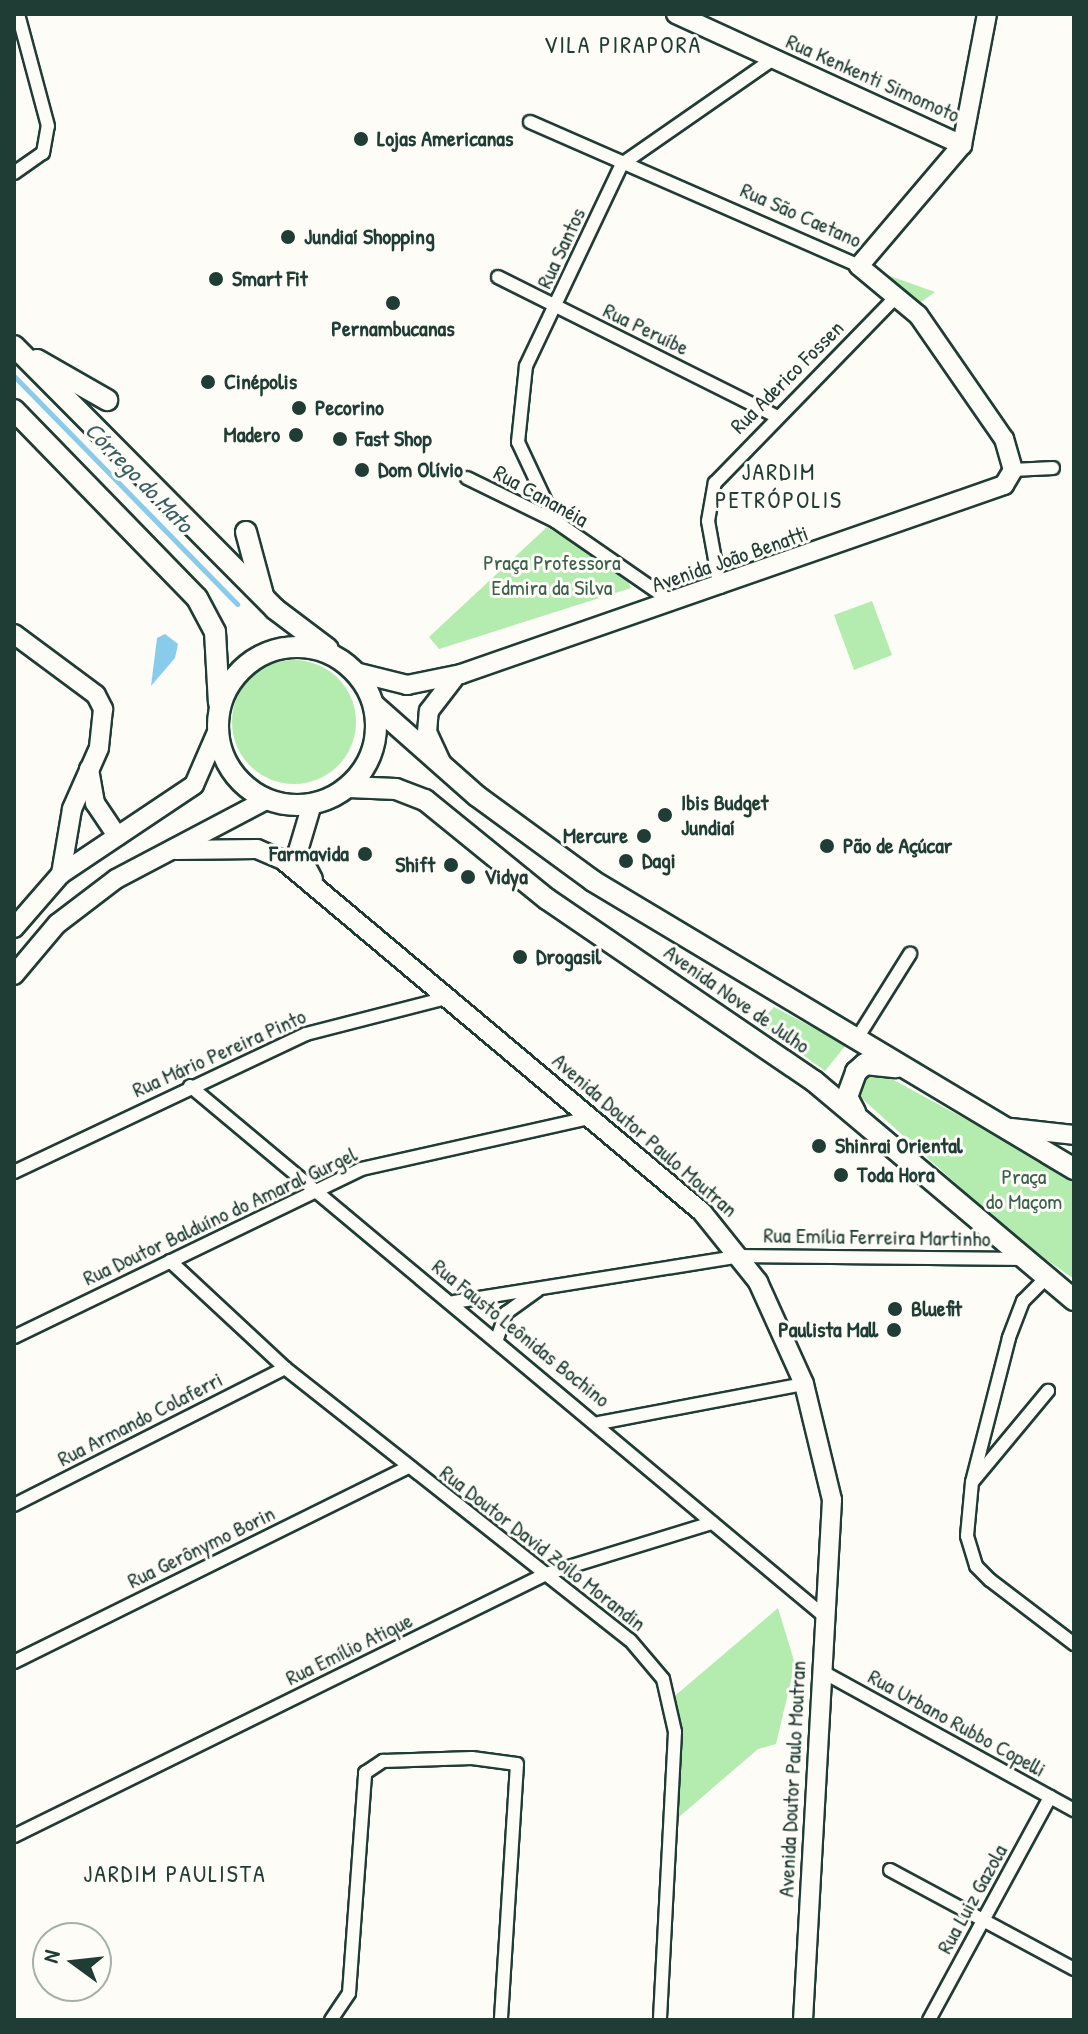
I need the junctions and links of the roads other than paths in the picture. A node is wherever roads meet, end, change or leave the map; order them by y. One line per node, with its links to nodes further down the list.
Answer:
1 (676, 14): 4 (street, Rua Kenkenti Simomoto)
2 (987, 14): 6 (street)
3 (17, 17): 8 (street)
4 (773, 59): 6 (street, Rua Kenkenti Simomoto); 7 (street, Rua Santos)
5 (530, 122): 7 (street, Rua São Caetano)
6 (962, 145): 9 (street)
7 (622, 164): 9 (street, Rua São Caetano); 12 (street, Rua Santos)
8 (17, 170)
9 (859, 266): 11 (street, Rua São Caetano)
10 (498, 277): 12 (street, Rua Peruíbe)
11 (898, 295): 16 (street, Rua Aderico Fossen); 18 (street, Rua São Caetano)
12 (555, 306): 16 (street, Rua Peruíbe); 20 (street, Rua Santos)
13 (17, 348): 14 (main road); 23 (main road)
14 (107, 400)
15 (14, 410): 31 (main road)
16 (776, 416): 22 (street, Rua Aderico Fossen)
17 (1053, 468): 18 (street)
18 (1013, 470): 22 (street, Avenida João Benatti)
19 (467, 478): 20 (street, Rua Cananéia)
20 (555, 521): 24 (street, Rua Cananéia)
21 (246, 532): 23 (main road)
22 (720, 587): 24 (street, Avenida João Benatti)
23 (264, 599): 28 (main road)
24 (675, 604): 29 (street, Avenida João Benatti)
25 (14, 634): 27 (street)
26 (14, 647): 27 (street)
27 (33, 650): 34 (street)
28 (348, 665): 29 (street, Avenida João Benatti); 30 (main road); 31 (main road)
29 (461, 674): 33 (street, Avenida João Benatti)
30 (374, 705): 33 (main road, Avenida Nove de Julho); 35 (main road)
31 (219, 709): 32 (main road)
32 (217, 732): 36 (main road); 38 (street)
33 (442, 765): 46 (main road, Avenida Nove de Julho)
34 (89, 769): 38 (street); 40 (street)
35 (348, 787): 37 (main road); 49 (main road, Avenida Nove de Julho)
36 (266, 800): 37 (main road); 39 (street)
37 (312, 804): 41 (street)
38 (117, 836): 40 (street)
39 (176, 850): 41 (street); 44 (street)
40 (61, 874): 42 (street)
41 (319, 888): 45 (street, Avenida Doutor Paulo Moutran)
42 (14, 928)
43 (910, 954): 46 (street)
44 (14, 975)
45 (450, 997): 48 (street, Rua Mário Pereira Pinto); 50 (street, Avenida Doutor Paulo Moutran)
46 (856, 1040): 47 (main road, Avenida Nove de Julho)
47 (907, 1070): 49 (main road); 51 (main road, Avenida Nove de Julho)
48 (190, 1086): 54 (street, Rua Mário Pereira Pinto); 55 (street, Rua Fausto Leônidas Bochino)
49 (856, 1114): 57 (main road, Avenida Nove de Julho)
50 (590, 1118): 55 (street, Rua Doutor Balduíno do Amaral Gurgel); 56 (street, Avenida Doutor Paulo Moutran)
51 (1011, 1128): 52 (street); 53 (main road, Avenida Nove de Julho)
52 (1074, 1135)
53 (1074, 1169)
54 (14, 1172)
55 (314, 1192): 58 (street, Rua Doutor Balduíno do Amaral Gurgel); 62 (street, Rua Fausto Leônidas Bochino)
56 (742, 1256): 57 (street, Rua Emília Ferreira Martinho); 60 (street, Rua Emília Ferreira Martinho); 66 (street, Avenida Doutor Paulo Moutran)
57 (1019, 1259): 59 (main road, Avenida Nove de Julho)
58 (170, 1261): 63 (street, Rua Doutor Balduíno do Amaral Gurgel); 65 (street, Rua Doutor David Zoilo Morandin)
59 (1045, 1279): 61 (main road, Avenida Nove de Julho); 70 (street)
60 (545, 1287): 62 (street, Rua Emília Ferreira Martinho); 64 (street, Rua Emília Ferreira Martinho)
61 (1074, 1300)
62 (454, 1302): 64 (street, Rua Fausto Leônidas Bochino)
63 (14, 1337)
64 (497, 1339): 68 (street, Rua Fausto Leônidas Bochino)
65 (285, 1368): 69 (street, Rua Doutor David Zoilo Morandin); 71 (street, Rua Armando Colaferri)
66 (804, 1384): 68 (street); 74 (street, Avenida Doutor Paulo Moutran)
67 (1048, 1391): 70 (street)
68 (599, 1423): 72 (street, Rua Fausto Leônidas Bochino)
69 (407, 1468): 73 (street, Rua Doutor David Zoilo Morandin); 76 (street, Rua Gerônymo Borin)
70 (972, 1482): 75 (street)
71 (14, 1505)
72 (712, 1523): 73 (street, Rua Emílio Atique); 74 (street, Rua Fausto Leônidas Bochino)
73 (546, 1574): 80 (street, Rua Emílio Atique); 86 (street, Rua Doutor David Zoilo Morandin)
74 (824, 1616): 77 (street, Avenida Doutor Paulo Moutran)
75 (1074, 1644)
76 (14, 1662)
77 (821, 1671): 78 (street, Rua Urbano Rubbo Copelli); 87 (street, Avenida Doutor Paulo Moutran)
78 (1050, 1797): 79 (street, Rua Urbano Rubbo Copelli); 82 (street, Rua Luiz Gazola)
79 (1074, 1810)
80 (14, 1836)
81 (890, 1870): 82 (street)
82 (982, 1920): 83 (street); 88 (street, Rua Luiz Gazola)
83 (1074, 1969)
84 (331, 2020): 85 (street)
85 (501, 2020)
86 (660, 2020)
87 (803, 2020)
88 (929, 2020)

